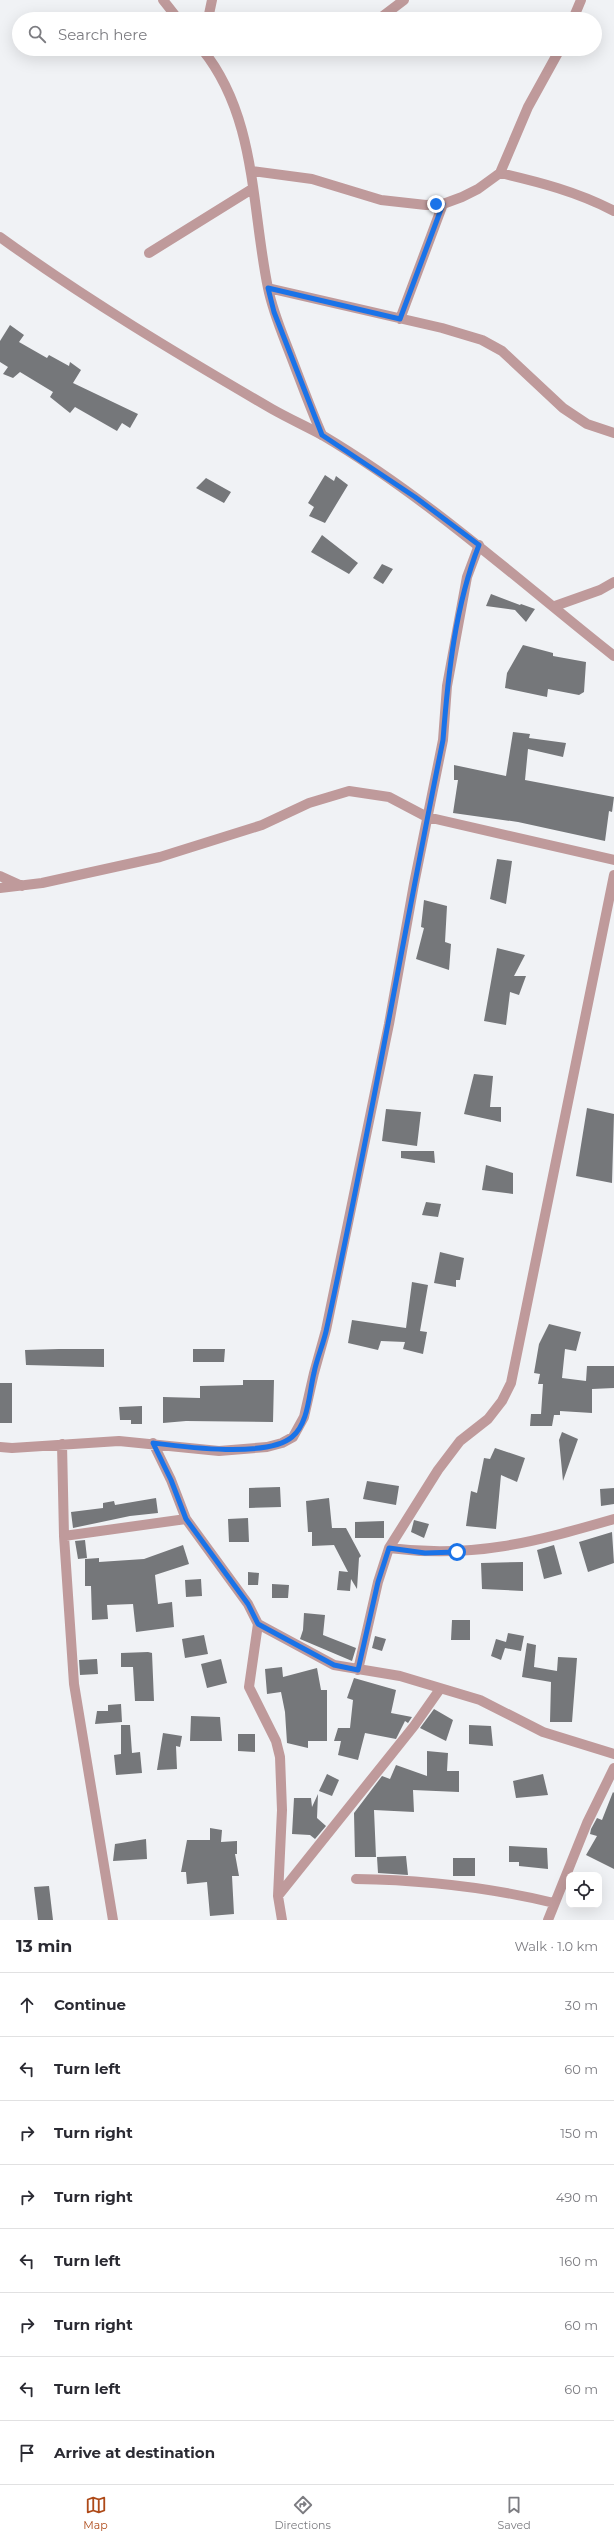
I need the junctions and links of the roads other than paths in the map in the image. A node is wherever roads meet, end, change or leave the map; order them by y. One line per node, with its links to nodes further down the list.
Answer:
1 (163, 0): 5 (street)
2 (212, 0): 6 (street)
3 (404, 0): 7 (street)
4 (581, 0): 8 (street)
5 (172, 12)
6 (209, 12)
7 (388, 12)
8 (576, 12)
9 (210, 56): 11 (street)
10 (556, 56): 12 (street)
11 (252, 171): 13 (street); 14 (street)
12 (500, 173): 14 (street); 15 (street)
13 (252, 189): 17 (street); 18 (street)
14 (443, 204): 19 (street)
15 (614, 211)
16 (0, 237): 21 (street)
17 (149, 253)
18 (268, 288): 19 (street); 21 (street)
19 (400, 319): 20 (street)
20 (614, 433)
21 (322, 435): 22 (street)
22 (479, 545): 24 (street); 26 (street)
23 (614, 582): 24 (street)
24 (555, 606): 25 (street)
25 (614, 656)
26 (427, 817): 27 (street); 30 (street); 32 (street)
27 (614, 860)
28 (614, 875): 38 (street)
29 (0, 876): 30 (street)
30 (22, 886): 31 (street)
31 (0, 888)
32 (153, 1443): 33 (street); 35 (street)
33 (62, 1444): 34 (street); 37 (street)
34 (0, 1447)
35 (186, 1519): 37 (street); 39 (street)
36 (614, 1519): 38 (street)
37 (64, 1536): 47 (street)
38 (389, 1548): 40 (street)
39 (258, 1624): 40 (street); 45 (street)
40 (358, 1670): 41 (street)
41 (440, 1689): 42 (street); 45 (street)
42 (614, 1754)
43 (614, 1768): 46 (street)
44 (356, 1879): 46 (street)
45 (278, 1896): 48 (street)
46 (554, 1903): 49 (street)
47 (113, 1920)
48 (282, 1920)
49 (548, 1920)

